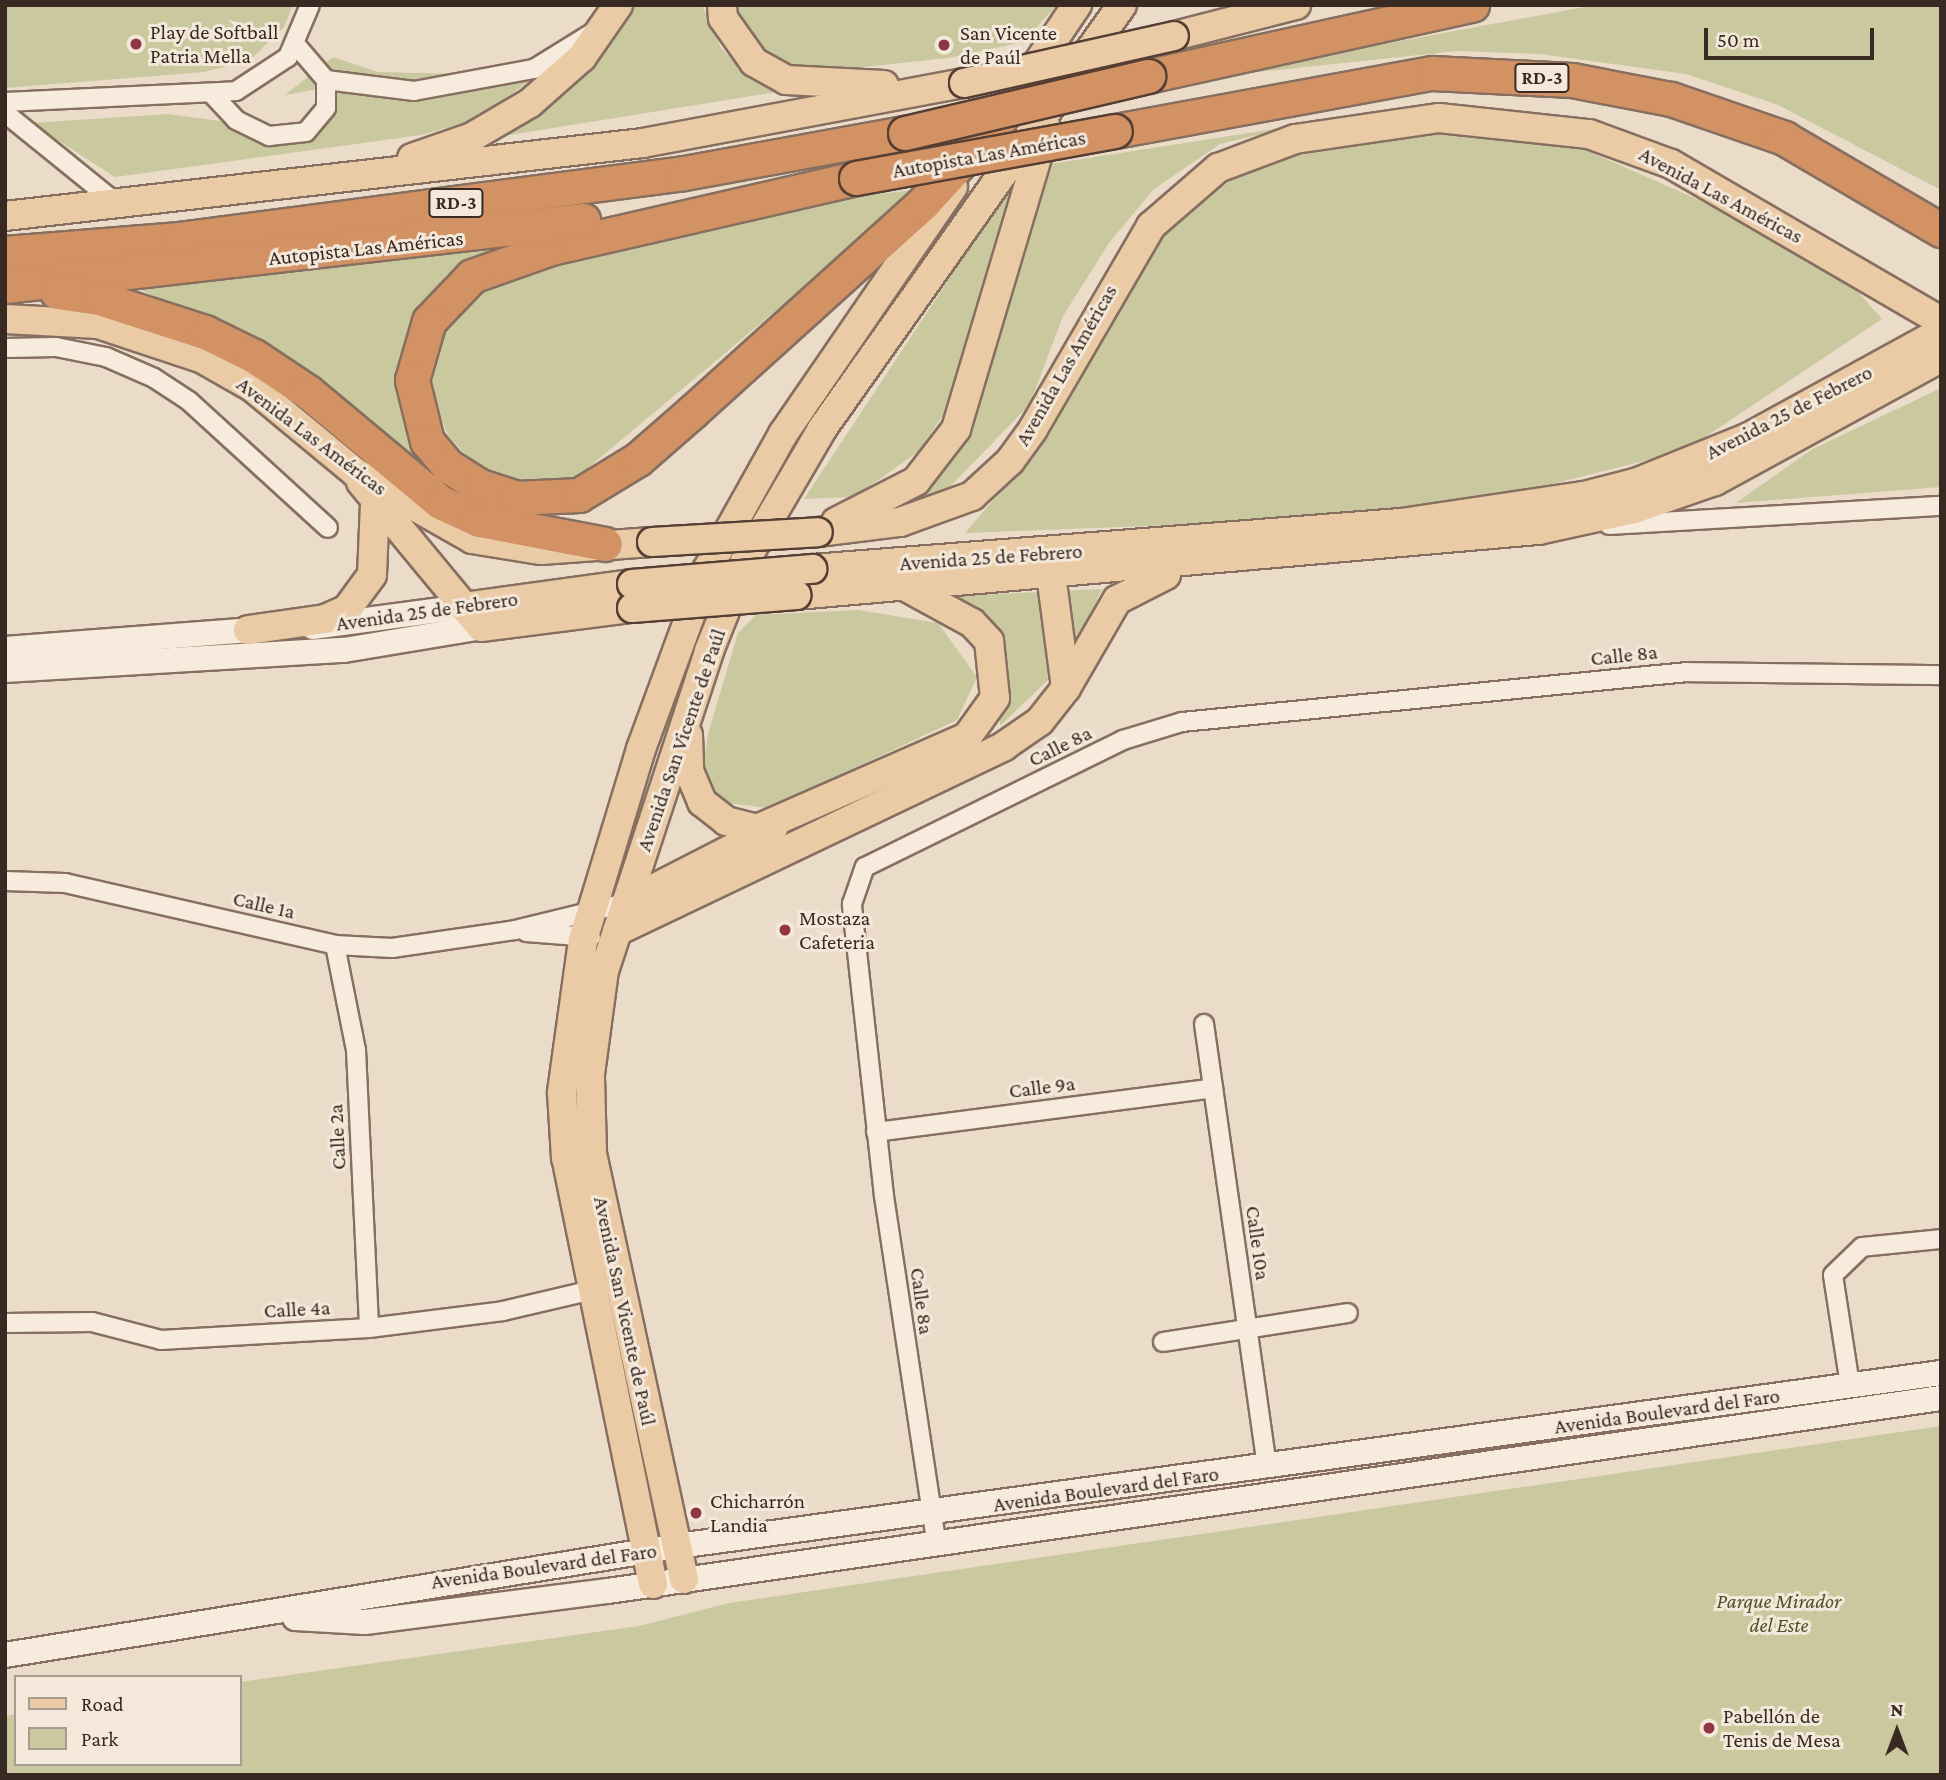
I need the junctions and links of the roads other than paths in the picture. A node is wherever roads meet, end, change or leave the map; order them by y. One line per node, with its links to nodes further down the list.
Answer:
1 (310, 5): 8 (street)
2 (722, 5): 10 (main road)
3 (1122, 5): 12 (main road, Avenida San Vicente de Paúl)
4 (1296, 5): 10 (main road, bridge)
5 (1472, 5): 21 (highway, Autopista Las Américas / RD-3, bridge)
6 (1071, 11): 15 (main road, Avenida San Vicente de Paúl)
7 (610, 16): 9 (street); 17 (main road)
8 (297, 46): 9 (street); 11 (street)
9 (326, 80): 11 (street)
10 (964, 83): 17 (main road)
11 (213, 95): 13 (street)
12 (1055, 95): 32 (main road); 44 (main road, Avenida San Vicente de Paúl)
13 (5, 102)
14 (5, 113): 18 (street)
15 (999, 120): 16 (highway); 48 (main road, Avenida San Vicente de Paúl)
16 (856, 178): 20 (highway, Autopista Las Américas / RD-3, bridge); 22 (highway, Autopista Las Américas / RD-3)
17 (225, 193): 18 (main road)
18 (120, 206): 19 (main road)
19 (5, 216)
20 (1941, 230)
21 (5, 253)
22 (5, 288): 33 (highway)
23 (5, 319): 27 (main road, Avenida Las Américas)
24 (1941, 321): 32 (main road, Avenida Las Américas)
25 (5, 348): 30 (street)
26 (1934, 349): 31 (main road, Avenida 25 de Febrero); 35 (main road, Avenida 25 de Febrero)
27 (356, 473): 28 (main road); 33 (main road, Avenida Las Américas)
28 (375, 503): 38 (main road); 39 (main road)
29 (1941, 506): 31 (street)
30 (328, 527)
31 (1538, 530): 34 (main road, Avenida 25 de Febrero)
32 (818, 532): 33 (main road, Avenida Las Américas, bridge)
33 (605, 544)
34 (1220, 559): 35 (main road, Avenida 25 de Febrero); 43 (main road)
35 (1050, 564): 36 (main road, Avenida 25 de Febrero); 37 (main road, Avenida 25 de Febrero, bridge); 43 (main road)
36 (905, 587): 37 (main road, Avenida 25 de Febrero, bridge); 45 (main road)
37 (632, 596): 38 (main road, Avenida 25 de Febrero)
38 (472, 617): 39 (street, Avenida 25 de Febrero); 41 (street, Avenida 25 de Febrero)
39 (248, 630): 40 (street, Avenida 25 de Febrero)
40 (5, 649)
41 (5, 670)
42 (1941, 675): 55 (street, Calle 8a)
43 (1066, 688): 50 (main road)
44 (688, 717): 45 (main road); 47 (main road, Avenida San Vicente de Paúl)
45 (777, 826): 47 (main road)
46 (5, 881): 52 (street, Calle 1a)
47 (626, 903): 48 (street, Calle 1a); 50 (main road, Avenida San Vicente de Paúl)
48 (590, 912): 49 (street, Calle 1a); 51 (main road, Avenida San Vicente de Paúl)
49 (515, 930): 51 (street, Calle 1a); 52 (street, Calle 1a)
50 (617, 931): 51 (street, Calle 1a); 57 (main road, Avenida San Vicente de Paúl)
51 (583, 940): 58 (main road, Avenida San Vicente de Paúl)
52 (335, 945): 61 (street, Calle 2a)
53 (1204, 1024): 54 (street, Calle 10a)
54 (1213, 1088): 55 (street, Calle 9a); 62 (street, Calle 10a)
55 (876, 1132): 70 (street, Calle 8a)
56 (1941, 1239): 65 (street)
57 (618, 1283): 58 (street, Calle 4a); 72 (main road, Avenida San Vicente de Paúl)
58 (590, 1291): 61 (street, Calle 4a); 73 (main road, Avenida San Vicente de Paúl)
59 (1348, 1313): 62 (street)
60 (5, 1323): 61 (street, Calle 4a)
61 (369, 1328)
62 (1247, 1329): 63 (street); 69 (street, Calle 10a)
63 (1163, 1342)
64 (1941, 1373): 65 (street, Avenida Boulevard del Faro)
65 (1850, 1385): 67 (street, Avenida Boulevard del Faro)
66 (1941, 1398): 68 (street, Avenida Boulevard del Faro)
67 (1592, 1421): 68 (street); 69 (street, Avenida Boulevard del Faro)
68 (1595, 1447): 71 (street, Avenida Boulevard del Faro)
69 (1267, 1468): 70 (street, Avenida Boulevard del Faro)
70 (932, 1511): 71 (street, Calle 8a); 72 (street, Avenida Boulevard del Faro)
71 (936, 1541): 74 (street, Avenida Boulevard del Faro)
72 (678, 1546): 73 (street, Avenida Boulevard del Faro); 74 (main road, Avenida San Vicente de Paúl)
73 (646, 1552): 75 (main road, Avenida San Vicente de Paúl); 76 (street, Avenida Boulevard del Faro)
74 (684, 1579): 75 (street, Avenida Boulevard del Faro)
75 (653, 1584): 76 (street, Avenida Boulevard del Faro)
76 (273, 1616): 77 (street, Avenida Boulevard del Faro)
77 (5, 1655)

